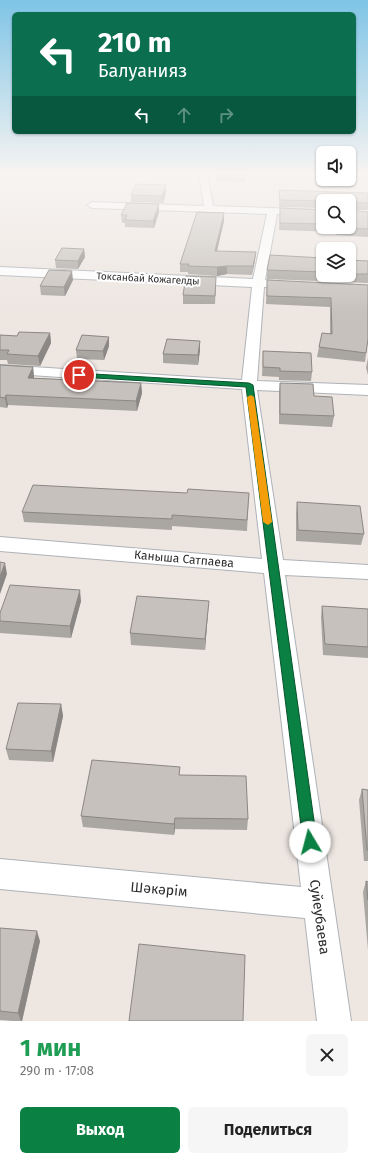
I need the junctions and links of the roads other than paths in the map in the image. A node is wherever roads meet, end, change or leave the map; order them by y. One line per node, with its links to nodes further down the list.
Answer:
1 (271, 221): 3 (street, Суйеубаева)
2 (0, 271): 3 (street, Токсанбай Кожагелды)
3 (258, 283): 4 (street, Токсанбай Кожагелды); 6 (street, Суйеубаева)
4 (282, 284)
5 (0, 369): 6 (street)
6 (249, 385): 7 (street); 9 (street, Суйеубаева)
7 (368, 390)
8 (0, 544): 9 (street, Каныша Сатпаева)
9 (274, 567): 10 (street, Каныша Сатпаева); 12 (street, Суйеубаева)
10 (368, 572)
11 (0, 874): 12 (street, Шәкәрім)
12 (318, 904): 13 (street, Суйеубаева)
13 (334, 1021)

